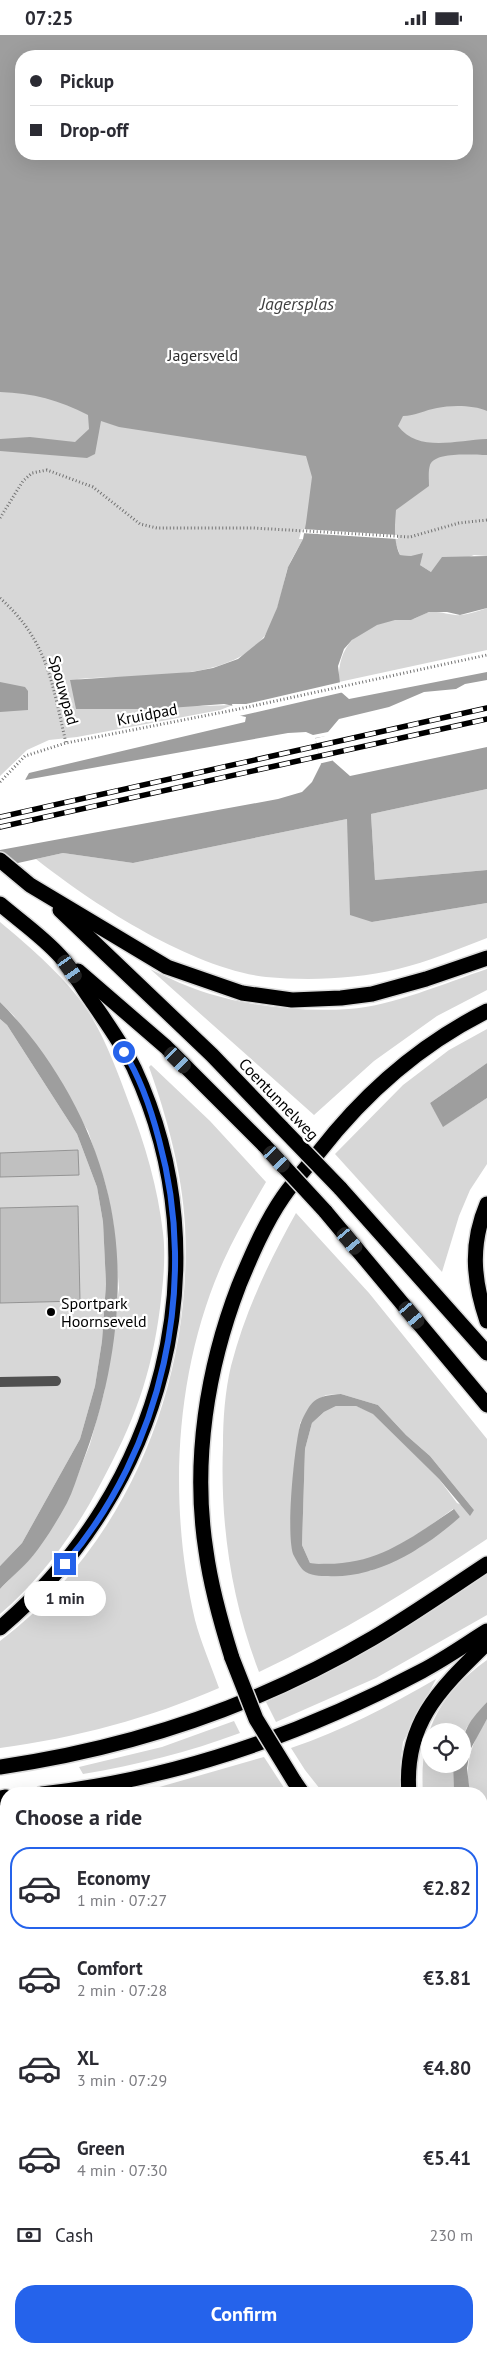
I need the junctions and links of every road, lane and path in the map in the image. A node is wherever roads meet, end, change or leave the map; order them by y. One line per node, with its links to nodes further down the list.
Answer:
1 (0, 517): 2 (path)
2 (487, 520)
3 (0, 598): 5 (path, Spouwpad)
4 (487, 655): 5 (path, Kruidpad)
5 (66, 743): 6 (path, Kruidpad)
6 (0, 783)
7 (0, 859): 9 (highway)
8 (0, 904): 10 (highway)
9 (71, 913): 11 (highway); 15 (highway, Coentunnelweg, bridge)
10 (60, 955): 18 (highway, bridge); 20 (highway)
11 (487, 959)
12 (487, 1011): 25 (highway, bridge)
13 (487, 1204): 14 (highway)
14 (487, 1321)
15 (487, 1353)
16 (0, 1381): 17 (street)
17 (56, 1381)
18 (487, 1405)
19 (487, 1564): 23 (highway)
20 (0, 1629)
21 (487, 1631): 24 (highway)
22 (487, 1643): 26 (highway)
23 (0, 1767)
24 (81, 1787)
25 (298, 1787)
26 (409, 1787)

